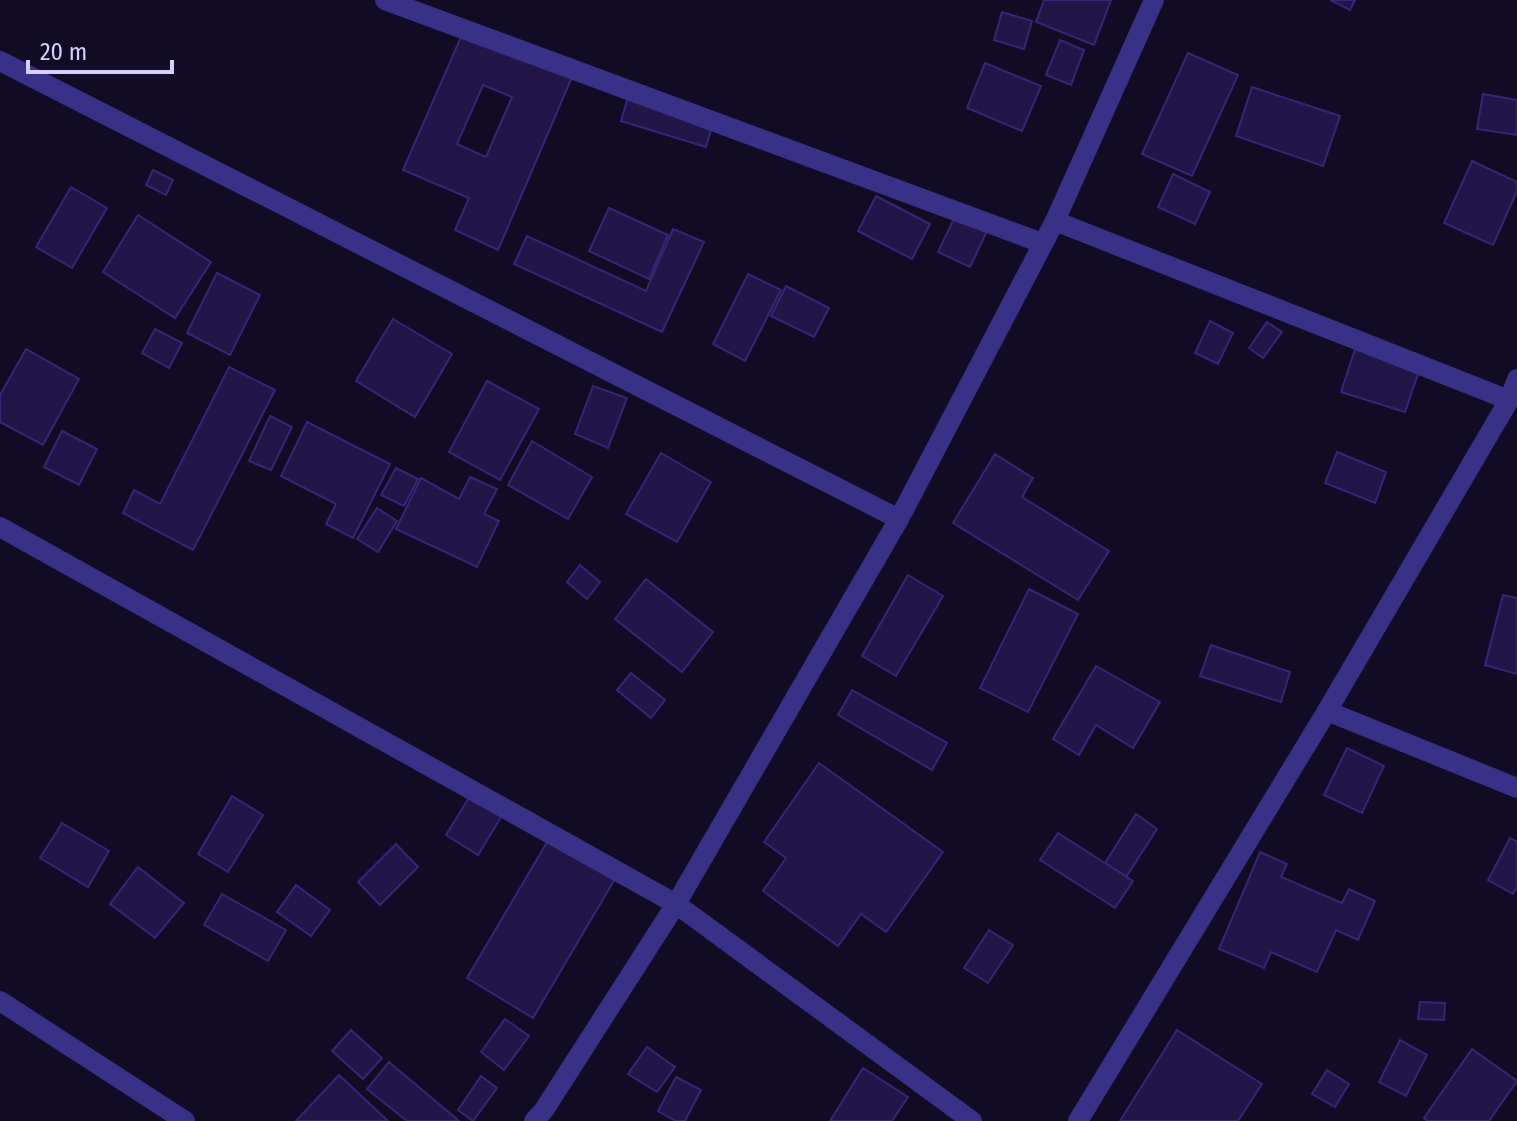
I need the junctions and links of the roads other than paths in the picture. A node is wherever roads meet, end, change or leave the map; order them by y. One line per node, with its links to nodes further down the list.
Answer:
1 (385, 0): 5 (street)
2 (1154, 0): 4 (street)
3 (0, 61): 7 (street)
4 (1055, 221): 5 (street); 6 (street)
5 (1042, 243): 7 (street)
6 (1515, 387): 9 (street)
7 (899, 519): 11 (street)
8 (0, 527): 11 (street)
9 (1327, 711): 10 (street); 16 (street)
10 (1517, 788)
11 (676, 904): 14 (street); 15 (street)
12 (0, 1001): 13 (street)
13 (185, 1121)
14 (534, 1121)
15 (972, 1121)
16 (1078, 1121)

